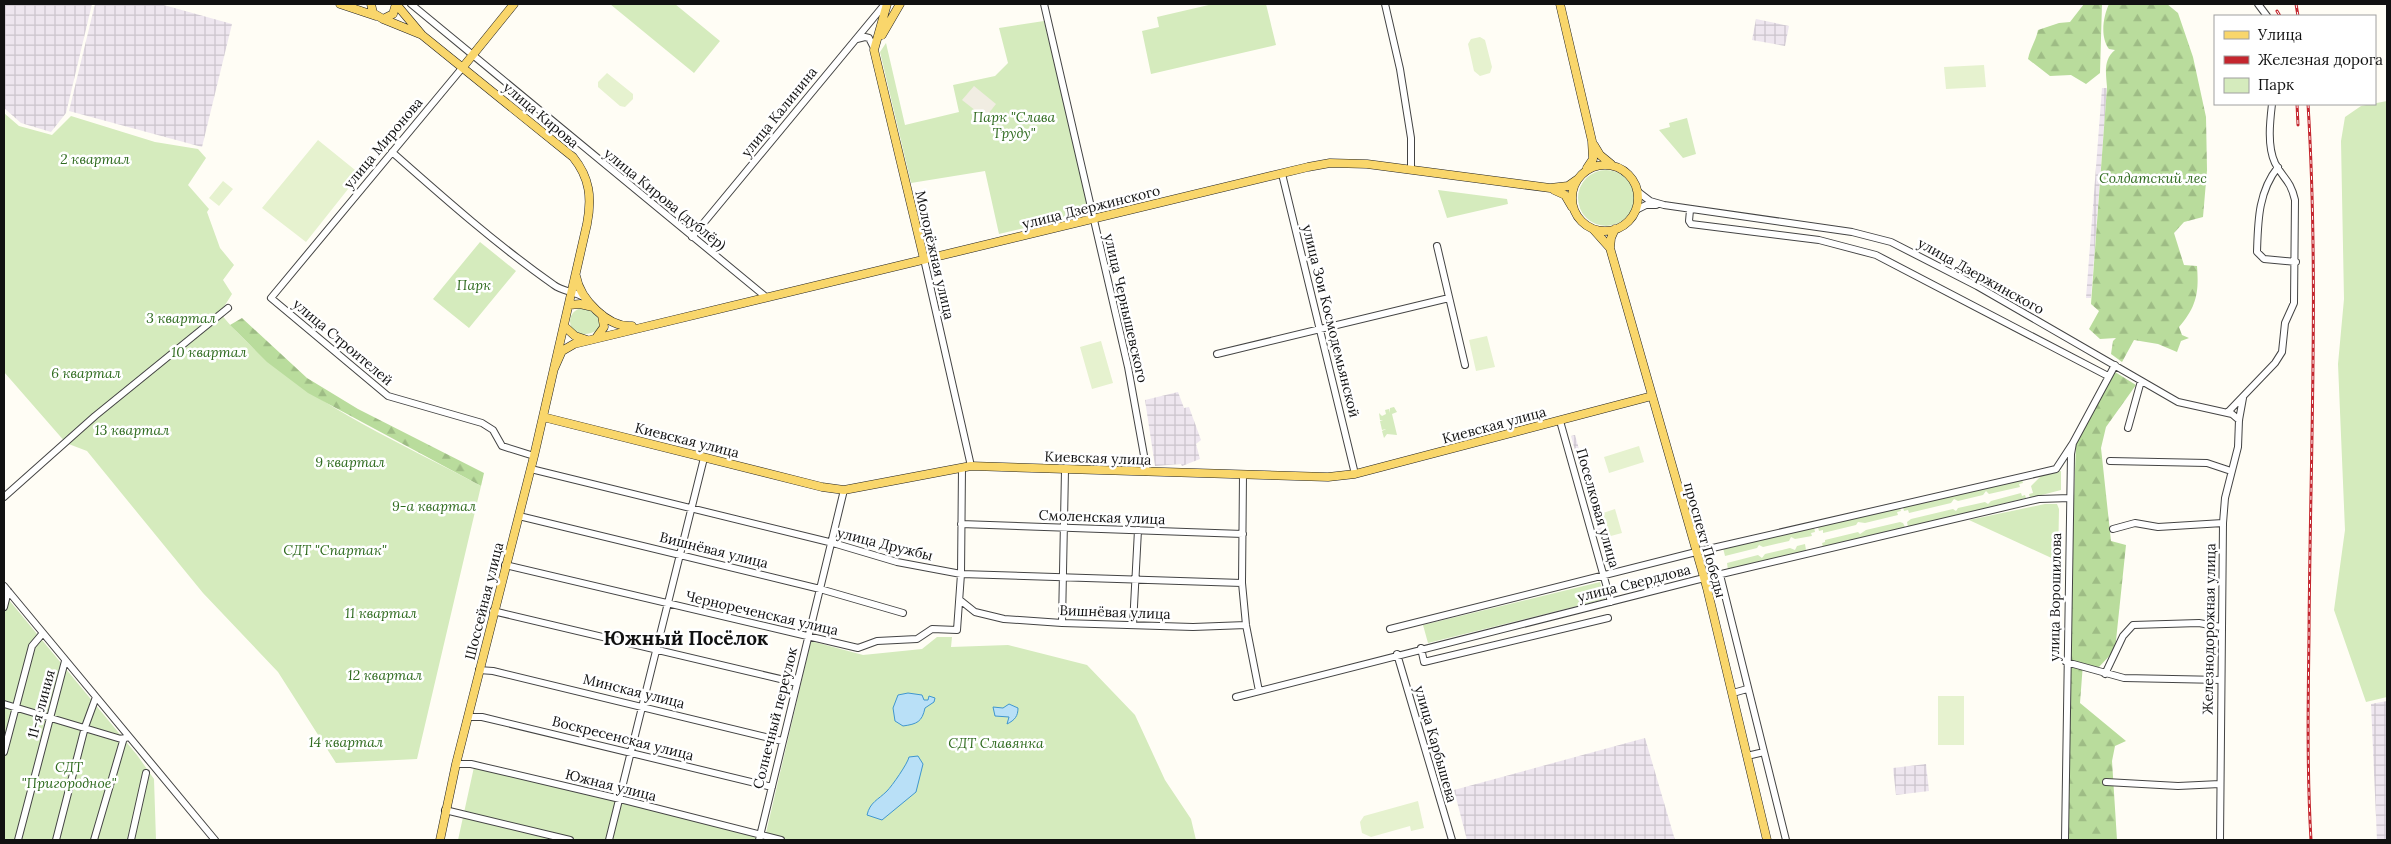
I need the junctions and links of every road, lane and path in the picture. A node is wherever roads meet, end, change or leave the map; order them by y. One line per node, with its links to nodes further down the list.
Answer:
1 (340, 4): 13 (main road)
2 (371, 4): 13 (main road)
3 (396, 4): 13 (main road); 14 (main road, улица Кирова)
4 (411, 4): 17 (street, улица Кирова (дублёр))
5 (514, 4): 17 (main road, улица Миронова)
6 (886, 4): 15 (street, улица Калинина); 16 (main road)
7 (900, 4): 16 (main road)
8 (1044, 4): 33 (street, улица Чернышевского)
9 (1385, 4): 24 (street)
10 (1560, 4): 20 (main road)
11 (2258, 4): 12 (street)
12 (2266, 15)
13 (379, 17): 14 (main road)
14 (422, 35): 18 (main road, улица Кирова)
15 (853, 42): 16 (street); 36 (street, улица Калинина)
16 (874, 50): 39 (main road, Молодёжная улица)
17 (472, 56): 18 (main road, улица Миронова); 36 (street, улица Кирова (дублёр))
18 (463, 66): 21 (street, улица Миронова); 41 (main road, улица Кирова)
19 (2272, 105): 23 (street)
20 (1592, 141): 22 (main road); 26 (main road)
21 (392, 152): 42 (street); 44 (street, улица Миронова)
22 (1614, 166): 26 (main road); 28 (main road)
23 (2278, 167): 40 (street); 40 (street)
24 (1411, 169): 25 (main road, улица Дзержинского); 27 (main road, улица Дзержинского)
25 (1282, 174): 33 (main road, улица Дзержинского); 52 (street, улица Зои Космодемьянской)
26 (1580, 177): 27 (main road, улица Дзержинского); 30 (main road)
27 (1550, 188): 30 (main road, улица Дзержинского)
28 (1637, 191): 29 (street, улица Дзержинского); 31 (main road)
29 (1662, 205): 31 (street, улица Дзержинского); 32 (street, улица Дзержинского)
30 (1574, 210): 34 (main road)
31 (1636, 210): 35 (main road)
32 (1690, 210): 56 (street, улица Дзержинского); 58 (street, улица Дзержинского)
33 (1094, 220): 39 (main road, улица Дзержинского); 76 (street, улица Чернышевского)
34 (1592, 228): 35 (main road); 38 (main road, проспект Победы)
35 (1615, 229): 38 (main road)
36 (692, 237): 43 (street, улица Кирова (дублёр))
37 (1437, 246): 45 (street)
38 (1610, 248): 60 (main road, проспект Победы)
39 (924, 259): 43 (main road, улица Дзержинского); 71 (street, Молодёжная улица)
40 (2296, 262): 61 (street)
41 (575, 274): 42 (main road, улица Кирова); 46 (main road)
42 (571, 291): 46 (street); 47 (main road, улица Кирова)
43 (766, 297): 51 (main road, улица Дзержинского)
44 (271, 298): 68 (street, улица Строителей)
45 (1449, 298): 52 (street); 55 (street)
46 (586, 299): 49 (main road)
47 (568, 305): 49 (main road); 50 (main road, улица Кирова)
48 (228, 308): 80 (street)
49 (598, 310): 51 (main road); 53 (main road)
50 (564, 326): 53 (main road); 57 (main road, улица Кирова)
51 (643, 326): 53 (main road, улица Дзержинского)
52 (1320, 330): 54 (street); 77 (street, улица Зои Космодемьянской)
53 (592, 340): 57 (main road, улица Дзержинского)
54 (1217, 354)
55 (1465, 365)
56 (2115, 365): 58 (street, улица Ворошилова); 59 (street, улица Дзержинского)
57 (554, 369): 63 (main road, Шоссейная улица)
58 (2108, 376): 67 (street, улица Ворошилова)
59 (2141, 381): 62 (street, улица Дзержинского); 66 (street)
60 (1652, 396): 64 (main road, Киевская улица); 91 (main road, проспект Победы)
61 (2243, 398): 62 (street); 65 (street, Железнодорожная улица)
62 (2228, 412): 65 (street, улица Дзержинского)
63 (543, 417): 68 (main road, Шоссейная улица); 69 (main road, Киевская улица)
64 (1560, 420): 77 (main road, Киевская улица); 96 (street, Поселковая улица)
65 (2239, 420): 75 (street, Железнодорожная улица)
66 (2128, 428)
67 (2073, 443): 81 (street, улица Ворошилова); 91 (street, улица Свердлова)
68 (534, 456): 73 (main road, Шоссейная улица)
69 (704, 458): 79 (main road, Киевская улица); 82 (street)
70 (2110, 461): 75 (street)
71 (971, 466): 72 (main road, Киевская улица); 74 (main road, Киевская улица)
72 (962, 468): 79 (main road, Киевская улица); 85 (street, Чернореченская улица)
73 (531, 469): 82 (street, улица Дружбы); 83 (main road, Шоссейная улица)
74 (1065, 470): 76 (main road, Киевская улица); 86 (street)
75 (2231, 471): 84 (street, Железнодорожная улица)
76 (1147, 472): 78 (main road, Киевская улица)
77 (1355, 474): 78 (main road, Киевская улица)
78 (1243, 475): 89 (street)
79 (844, 490): 90 (street, Солнечный переулок)
80 (4, 497)
81 (2070, 498): 97 (street, улица Свердлова); 121 (street, улица Ворошилова)
82 (692, 508): 90 (street, улица Дружбы); 92 (street)
83 (519, 516): 92 (street, Вишнёвая улица); 93 (main road, Шоссейная улица)
84 (2223, 523): 87 (street); 113 (street, Железнодорожная улица)
85 (961, 524): 86 (street, Смоленская улица); 94 (street, Чернореченская улица)
86 (1063, 529): 88 (street, Смоленская улица); 95 (street)
87 (2113, 529)
88 (1138, 530): 89 (street, Смоленская улица); 98 (street)
89 (1243, 534): 100 (street)
90 (832, 543): 94 (street, улица Дружбы); 102 (street, Солнечный переулок)
91 (1696, 552): 96 (street, улица Свердлова); 99 (main road, проспект Победы)
92 (680, 554): 102 (street, Вишнёвая улица); 105 (street)
93 (505, 565): 105 (street, Чернореченская улица); 107 (main road, Шоссейная улица)
94 (961, 574): 95 (street, улица Дружбы); 103 (street, Чернореченская улица)
95 (1062, 576): 98 (street, улица Дружбы); 110 (street)
96 (1604, 576): 104 (street, Поселковая улица); 114 (street, улица Свердлова)
97 (1720, 576): 99 (street, улица Свердлова); 126 (street)
98 (1137, 578): 100 (street, улица Дружбы); 111 (street)
99 (1704, 579): 104 (street, улица Свердлова); 128 (main road, проспект Победы)
100 (1242, 582): 112 (street)
101 (6, 588): 106 (street); 115 (street)
102 (820, 589): 108 (street, Вишнёвая улица); 116 (street, Солнечный переулок)
103 (960, 600): 110 (street, Вишнёвая улица); 116 (street, Чернореченская улица)
104 (1611, 602): 117 (street, улица Свердлова)
105 (668, 604): 116 (street, Чернореченская улица); 118 (street)
106 (4, 607)
107 (494, 611): 118 (street); 122 (main road, Шоссейная улица)
108 (903, 612)
109 (1608, 618): 117 (street)
110 (1062, 623): 111 (street, Вишнёвая улица)
111 (1133, 624): 112 (street, Вишнёвая улица)
112 (1246, 626): 127 (street)
113 (2221, 627): 123 (street); 124 (street, Железнодорожная улица)
114 (1390, 629)
115 (43, 634): 120 (street); 132 (street)
116 (808, 636): 125 (street, Солнечный переулок)
117 (1421, 648): 119 (street, улица Свердлова)
118 (656, 650): 125 (street); 133 (street)
119 (1397, 654): 127 (street, улица Свердлова); 161 (street, улица Карбышева)
120 (65, 661): 129 (street); 134 (street, 11-я линия)
121 (2066, 662): 123 (street); 164 (street, улица Ворошилова)
122 (479, 670): 133 (street, Минская улица); 135 (main road, Шоссейная улица)
123 (2105, 674): 124 (street)
124 (2221, 680): 147 (street, Железнодорожная улица)
125 (797, 683): 139 (street, Солнечный переулок)
126 (1747, 689): 128 (street); 141 (street)
127 (1259, 691): 130 (street, улица Свердлова)
128 (1733, 693): 143 (main road, проспект Победы)
129 (96, 697): 136 (street); 137 (street)
130 (1236, 697)
131 (4, 704): 132 (street)
132 (16, 706): 134 (street); 140 (street)
133 (644, 706): 139 (street, Минская улица); 142 (street)
134 (51, 716): 136 (street); 152 (street, 11-я линия)
135 (468, 717): 142 (street, Воскресенская улица); 144 (main road, Шоссейная улица)
136 (85, 727): 138 (street); 153 (street)
137 (129, 737): 138 (street); 156 (street)
138 (121, 739): 154 (street)
139 (782, 741): 148 (street, Солнечный переулок)
140 (4, 752)
141 (1764, 752): 143 (street); 163 (street)
142 (631, 753): 148 (street, Воскресенская улица); 149 (street)
143 (1747, 756): 162 (main road, проспект Победы)
144 (456, 764): 149 (street, Южная улица); 150 (main road, Шоссейная улица)
145 (146, 773): 155 (street)
146 (2106, 782): 147 (street)
147 (2220, 784): 165 (street, Железнодорожная улица)
148 (772, 787): 151 (street, Солнечный переулок)
149 (620, 799): 151 (street, Южная улица); 159 (street)
150 (446, 810): 157 (main road, Шоссейная улица); 158 (street)
151 (759, 838): 160 (street, Южная улица)
152 (18, 840)
153 (56, 840)
154 (94, 840)
155 (131, 840)
156 (215, 840)
157 (440, 840)
158 (570, 840)
159 (609, 840)
160 (782, 840)
161 (1452, 840)
162 (1767, 840)
163 (1786, 840)
164 (2065, 840)
165 (2220, 840)

